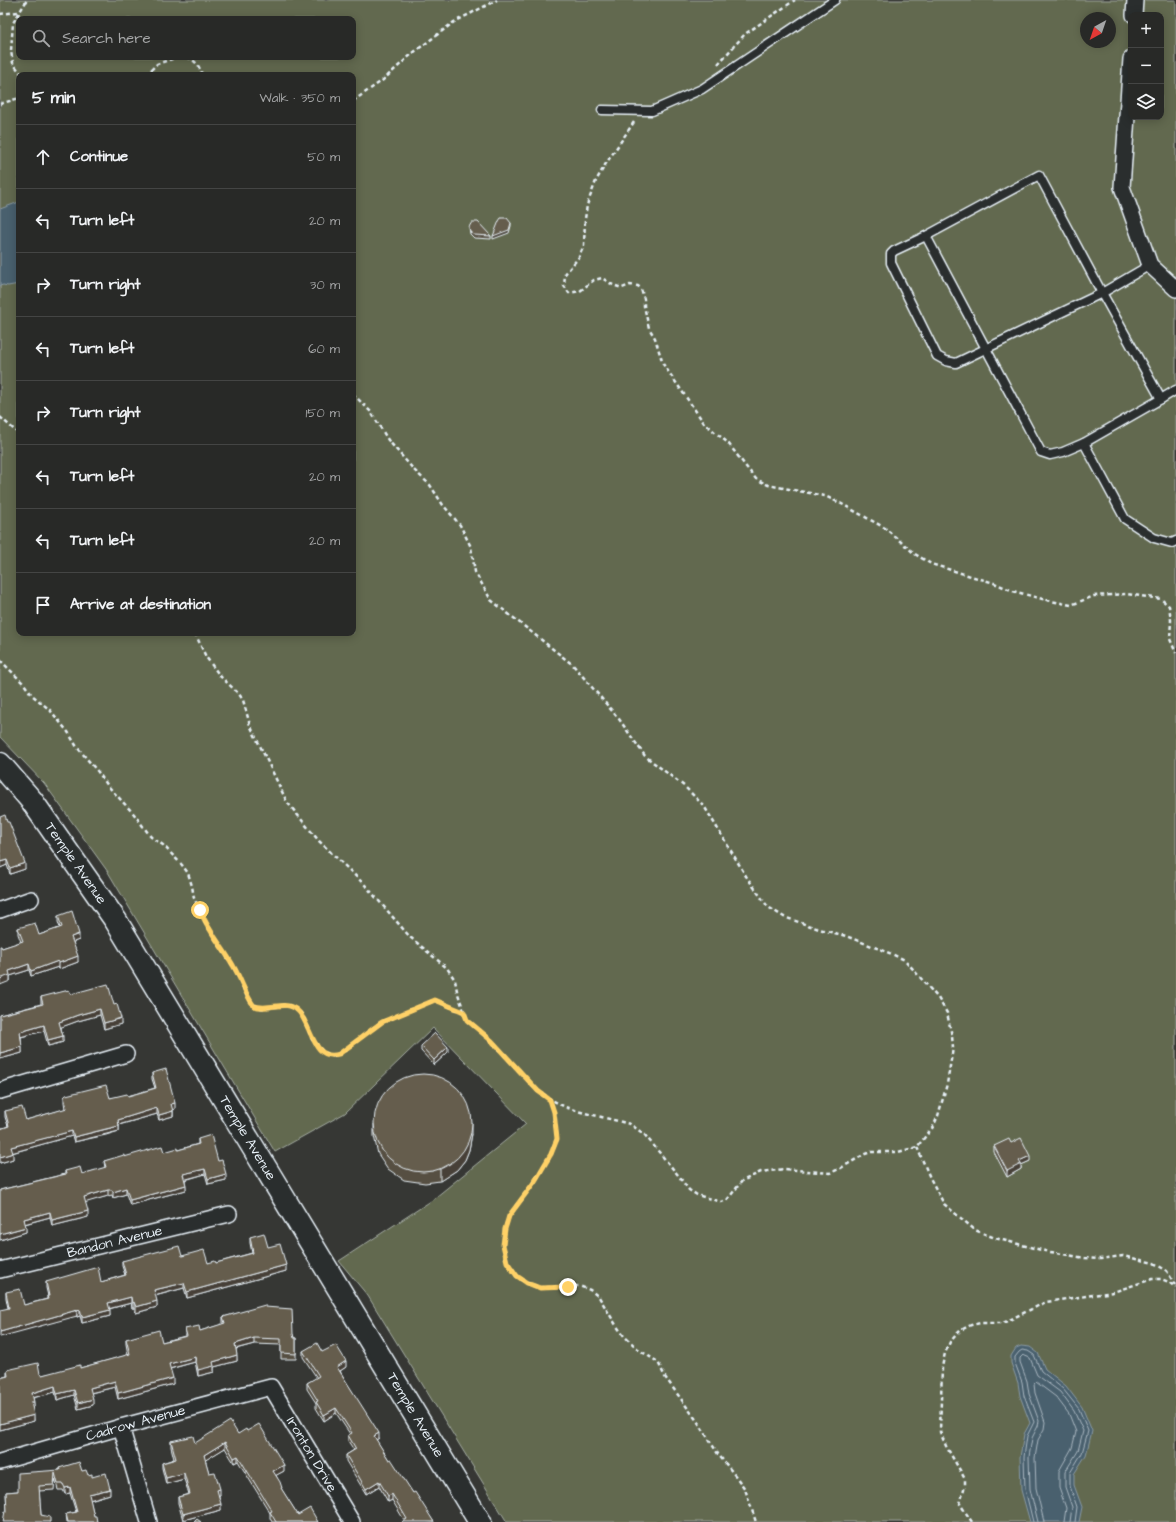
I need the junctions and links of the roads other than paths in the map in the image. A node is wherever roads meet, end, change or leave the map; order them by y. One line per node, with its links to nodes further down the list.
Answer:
1 (835, 0): 5 (lane)
2 (1135, 0): 3 (street)
3 (1134, 12)
4 (1129, 84): 7 (street)
5 (602, 110)
6 (926, 236): 9 (lane); 10 (lane); 10 (lane)
7 (1150, 265): 8 (street); 9 (lane)
8 (1176, 289)
9 (1102, 293): 10 (lane); 12 (lane)
10 (985, 348): 13 (lane)
11 (1176, 390): 12 (lane)
12 (1161, 399): 13 (lane)
13 (1084, 443): 14 (lane)
14 (1176, 541)
15 (0, 764): 27 (main road, Temple Avenue)
16 (31, 899): 17 (street)
17 (0, 910)
18 (126, 1054): 19 (street)
19 (0, 1091)
20 (229, 1214): 21 (street, Bandon Avenue)
21 (0, 1270)
22 (271, 1387): 23 (street, Cadrow Avenue); 26 (street, Ironton Drive)
23 (121, 1427): 24 (street, Cadrow Avenue); 25 (street)
24 (0, 1462)
25 (149, 1522)
26 (352, 1522)
27 (480, 1522)

